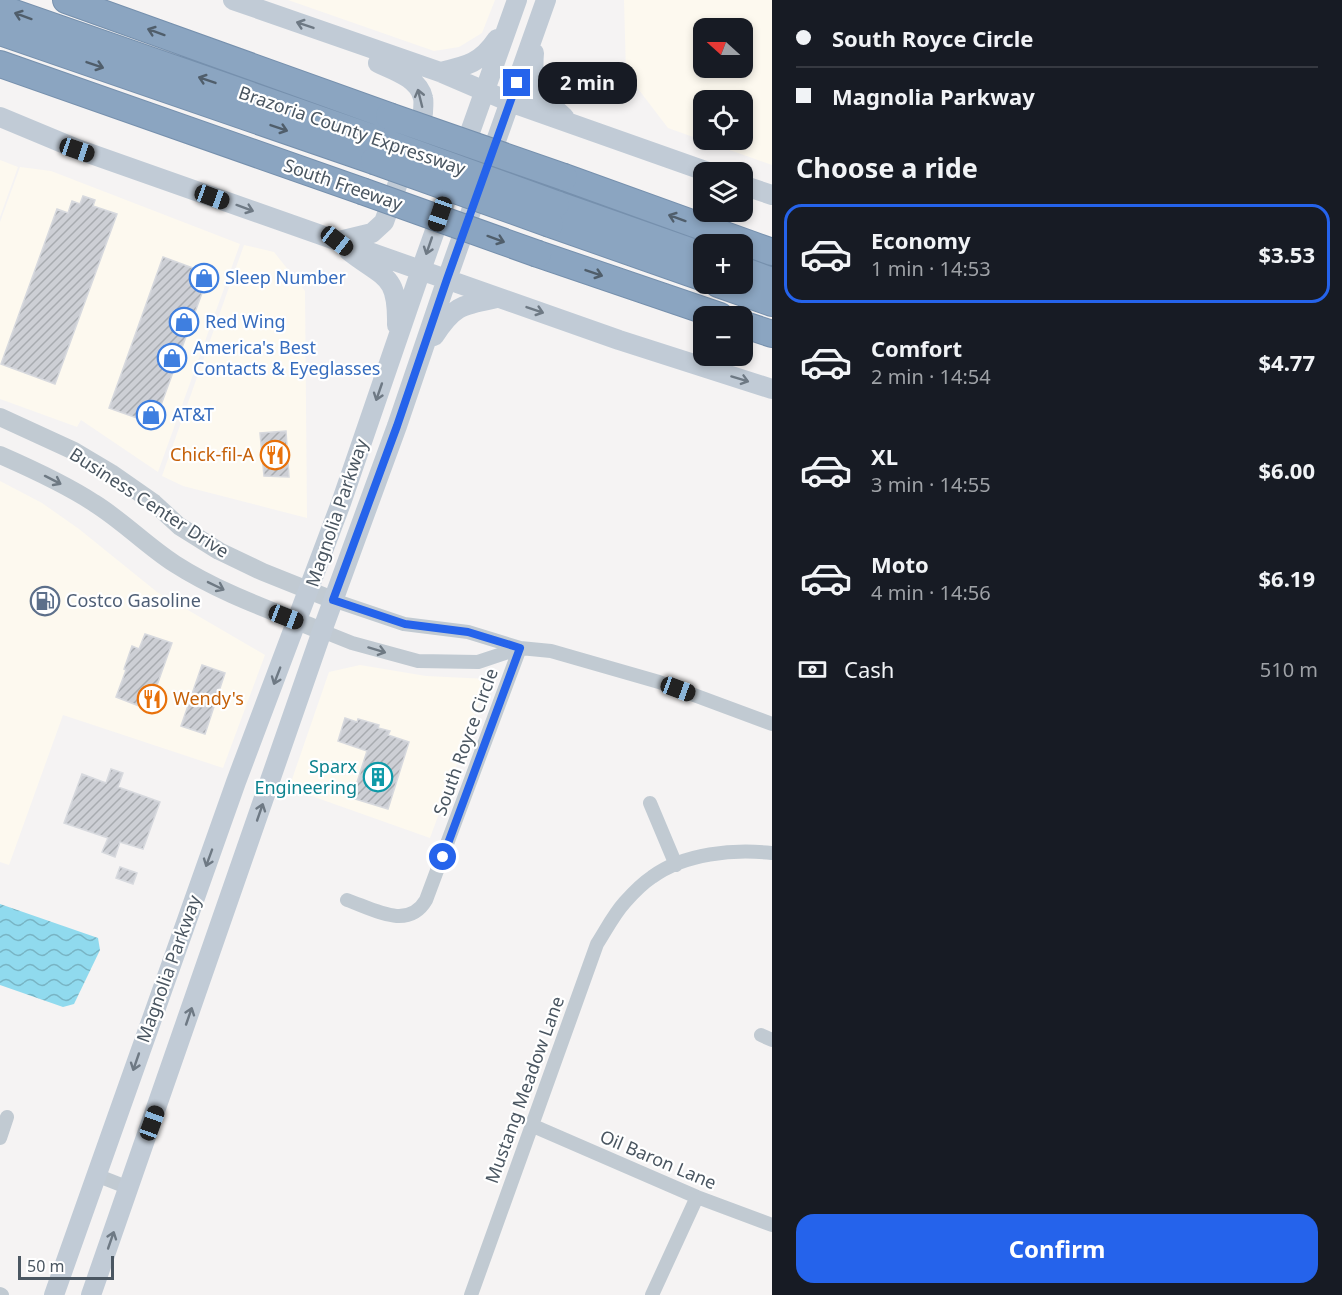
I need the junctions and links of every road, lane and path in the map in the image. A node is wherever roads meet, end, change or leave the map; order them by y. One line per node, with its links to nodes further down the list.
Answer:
1 (66, 0): 22 (highway, one-way to 1, bridge)
2 (233, 0): 9 (main road, one-way to 2)
3 (517, 0): 6 (main road, Magnolia Parkway)
4 (546, 0): 7 (main road, Magnolia Parkway)
5 (0, 8): 16 (highway, Brazoria County Expressway, one-way to 5)
6 (510, 19): 11 (main road); 12 (main road, Magnolia Parkway)
7 (537, 28): 13 (main road, Magnolia Parkway); 15 (main road)
8 (0, 32): 16 (highway, Brazoria County Expressway, one-way to 16)
9 (337, 36): 11 (main road); 21 (main road, one-way to 9)
10 (0, 64): 32 (highway, South Freeway, one-way to 32, bridge)
11 (440, 72): 12 (main road)
12 (483, 91): 13 (main road); 24 (main road, Magnolia Parkway, one-way to 24)
13 (510, 102): 15 (main road); 27 (main road, Magnolia Parkway)
14 (0, 117): 21 (main road, one-way to 21)
15 (573, 124): 17 (main road)
16 (378, 151): 20 (highway, Brazoria County Expressway, bridge)
17 (693, 167)
18 (753, 189): 19 (main road)
19 (772, 195)
20 (553, 214): 23 (highway, Brazoria County Expressway); 25 (highway, Brazoria County Expressway)
21 (337, 241): 24 (main road); 35 (main road)
22 (772, 252)
23 (693, 253)
24 (421, 270): 27 (main road); 35 (main road, Magnolia Parkway)
25 (693, 273)
26 (753, 274): 28 (highway)
27 (447, 279): 30 (main road); 36 (main road, Magnolia Parkway)
28 (772, 281)
29 (746, 294): 31 (highway)
30 (499, 298): 36 (main road); 37 (main road, one-way to 37)
31 (772, 303)
32 (693, 307)
33 (753, 328): 34 (highway)
34 (772, 334)
35 (398, 337): 40 (main road, Magnolia Parkway, one-way to 40)
36 (421, 356): 41 (main road, Magnolia Parkway)
37 (772, 389)
38 (0, 417): 40 (street, Business Center Drive)
39 (0, 455): 42 (street, Business Center Drive, one-way to 42)
40 (309, 591): 41 (street, Business Center Drive); 42 (main road, Magnolia Parkway)
41 (333, 600): 43 (main road, Magnolia Parkway); 44 (street)
42 (298, 621): 43 (street, Business Center Drive); 53 (main road, Magnolia Parkway, one-way to 53)
43 (322, 631): 44 (street, one-way to 44); 54 (main road, Magnolia Parkway, one-way to 43)
44 (520, 648): 45 (street); 49 (street, South Royce Circle)
45 (772, 724)
46 (650, 803): 48 (street)
47 (772, 852): 48 (street, Mustang Meadow Lane)
48 (676, 865): 51 (street, Mustang Meadow Lane)
49 (347, 900)
50 (7, 1117): 52 (street)
51 (531, 1125): 55 (street, Oil Baron Lane); 59 (street, Mustang Meadow Lane)
52 (0, 1138)
53 (96, 1175): 54 (street); 57 (main road, Magnolia Parkway)
54 (129, 1188): 58 (main road, Magnolia Parkway, one-way to 54)
55 (697, 1197): 56 (street, Oil Baron Lane); 60 (street)
56 (772, 1226)
57 (54, 1295)
58 (91, 1295)
59 (471, 1295)
60 (652, 1295)

